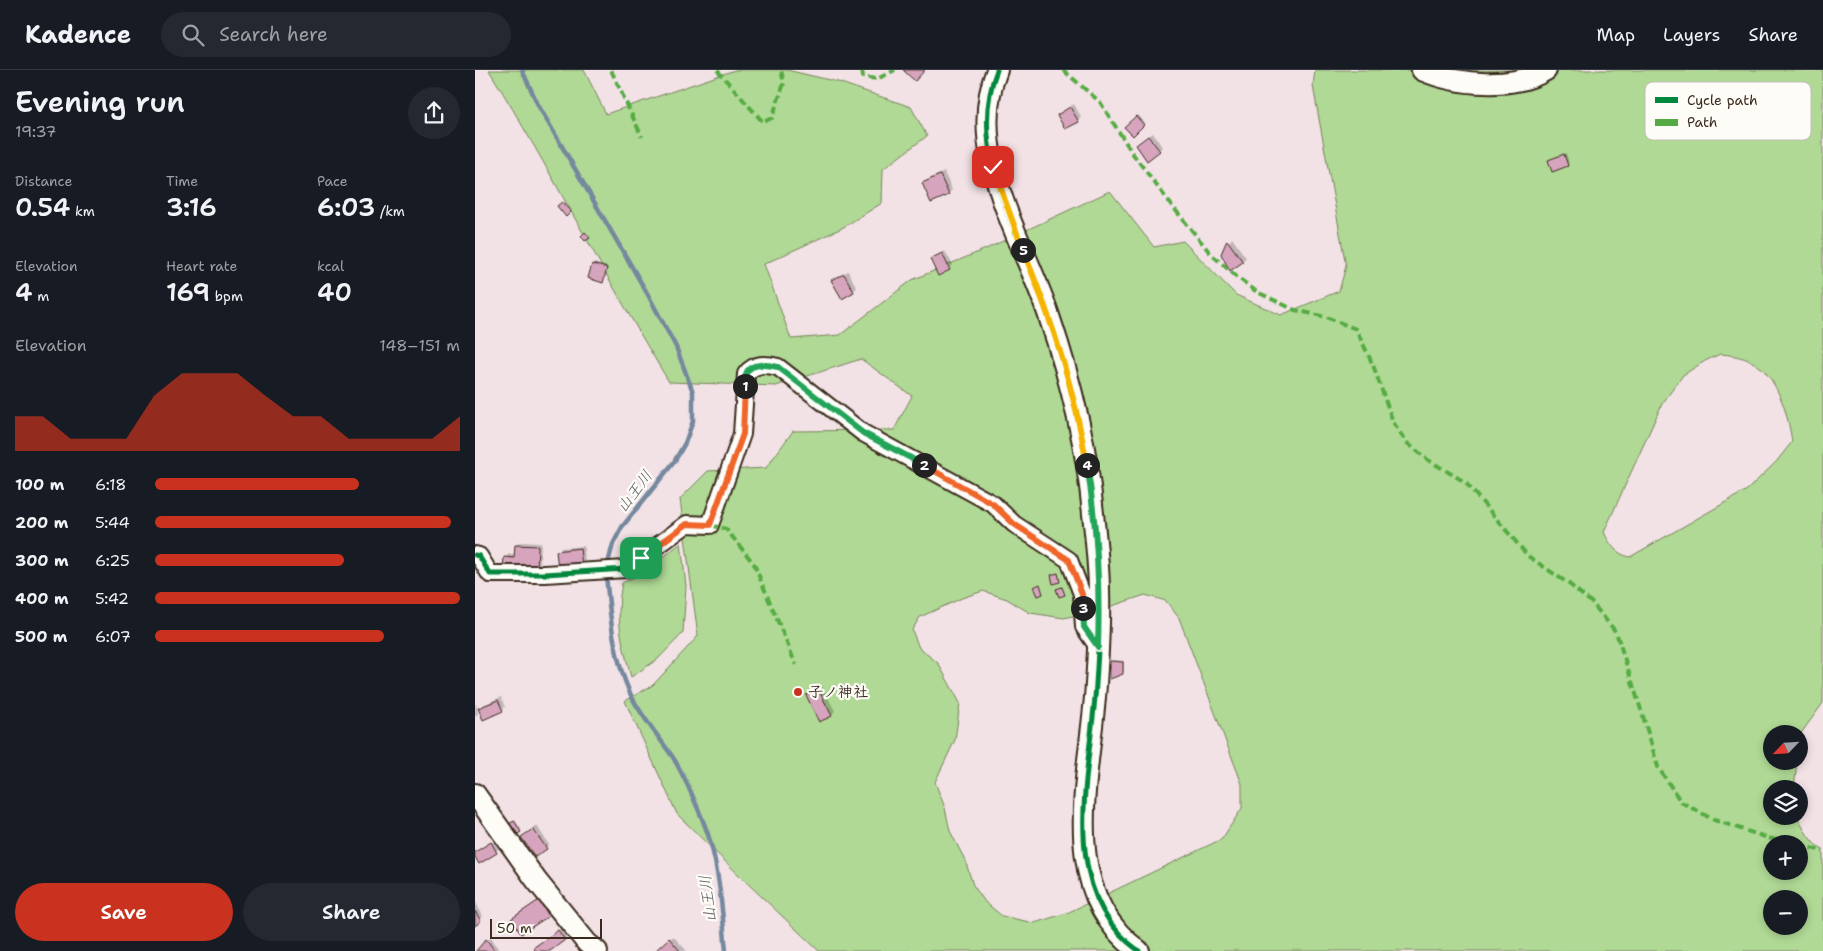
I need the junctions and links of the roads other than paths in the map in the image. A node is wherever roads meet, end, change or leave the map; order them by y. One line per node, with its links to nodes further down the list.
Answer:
1 (997, 70): 5 (street)
2 (1422, 70): 3 (street)
3 (1546, 70)
4 (475, 555): 5 (street)
5 (1098, 647): 8 (street)
6 (475, 794): 7 (street)
7 (597, 951)
8 (1139, 951)

